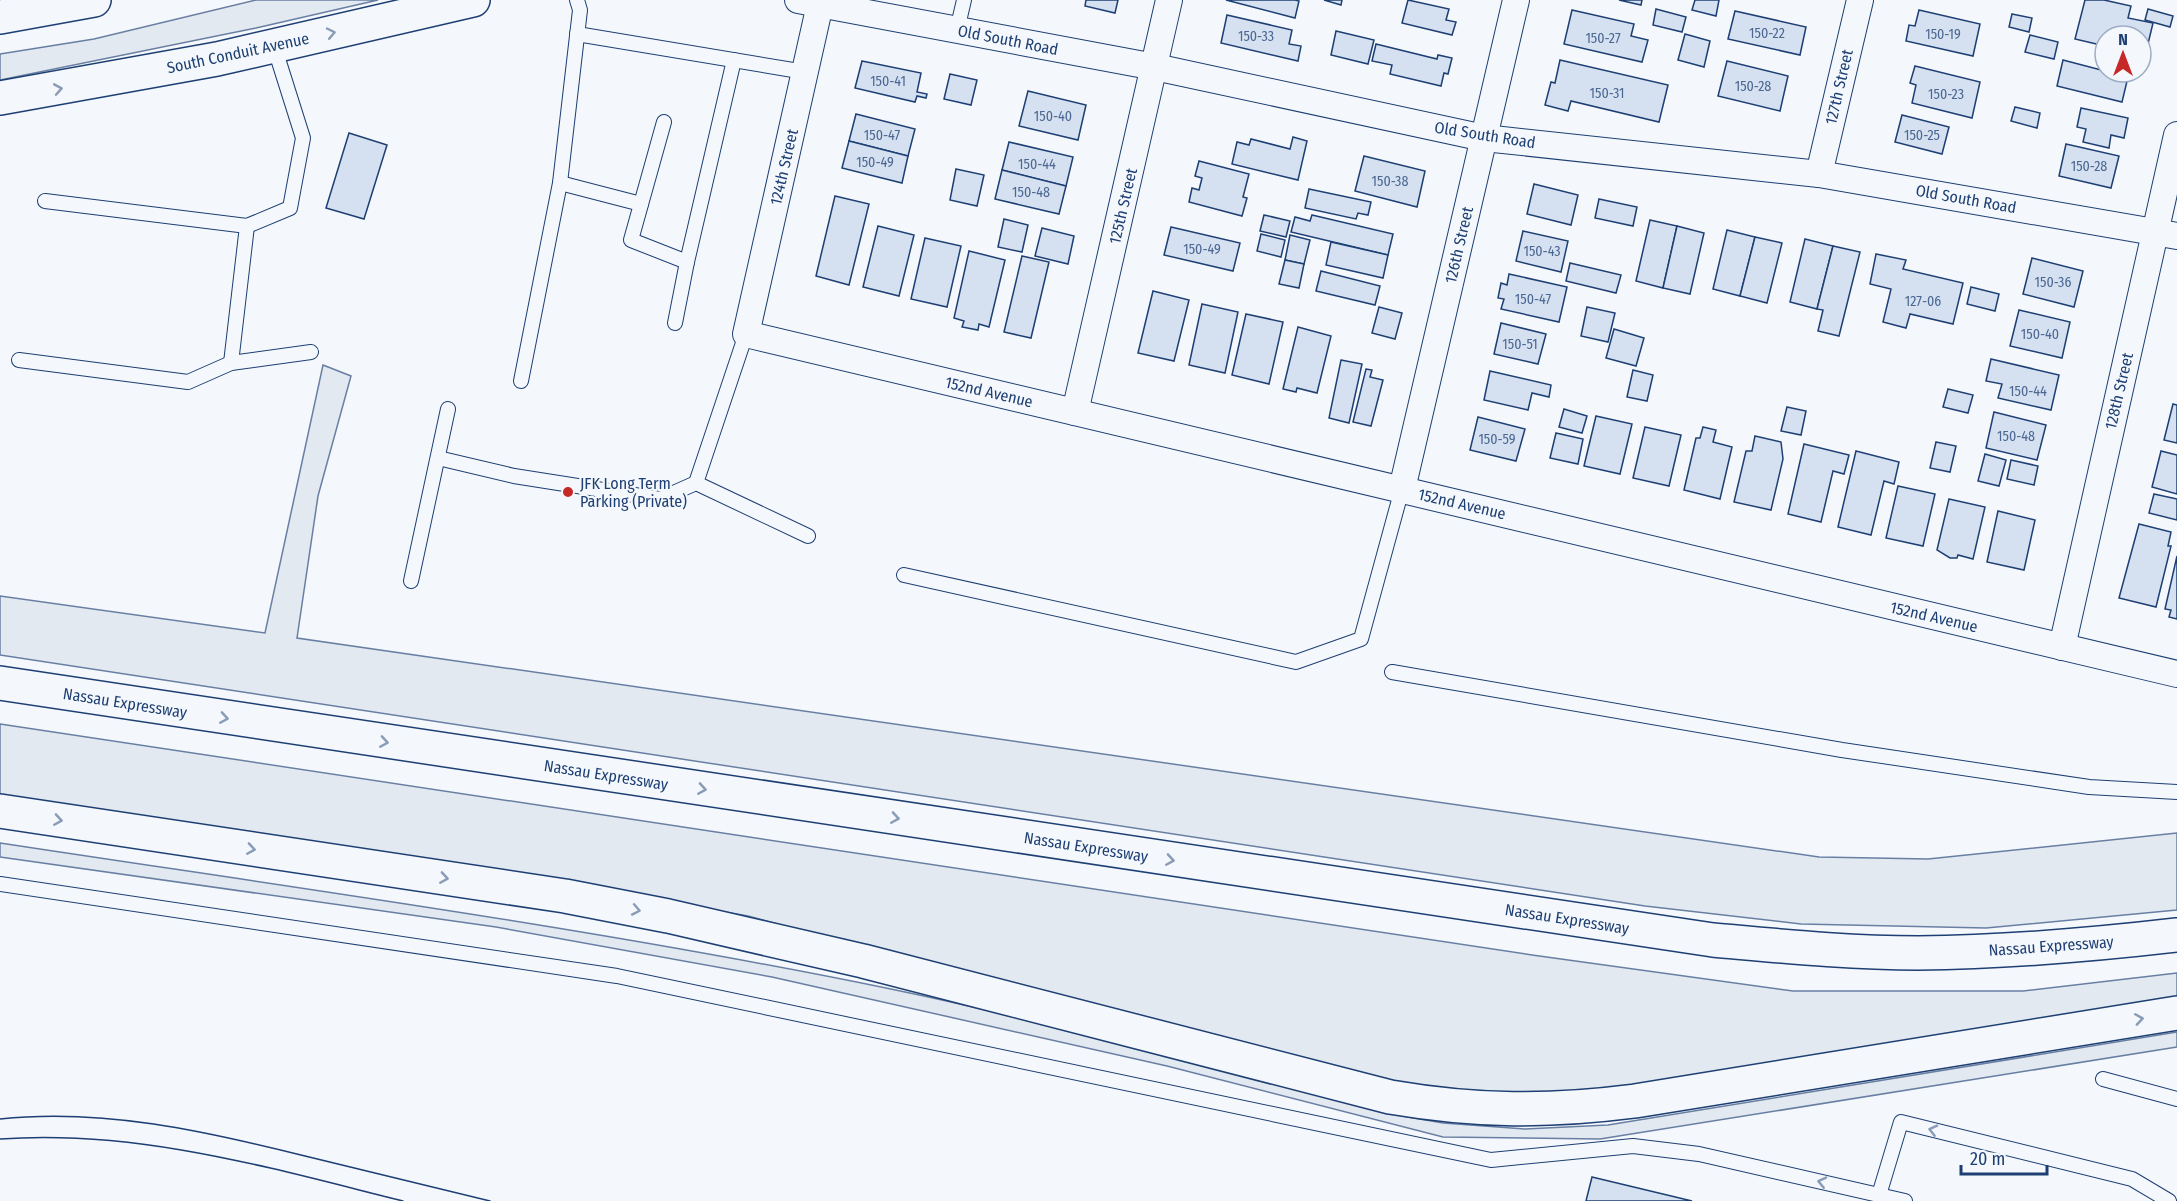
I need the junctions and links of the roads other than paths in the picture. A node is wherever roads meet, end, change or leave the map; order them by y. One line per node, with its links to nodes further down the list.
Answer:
1 (94, 0): 9 (main road)
2 (474, 0): 12 (main road, South Conduit Avenue, one-way to 2)
3 (578, 0): 11 (lane)
4 (964, 0): 10 (lane)
5 (1169, 0): 14 (street, 125th Street)
6 (1516, 0): 19 (street, 126th Street)
7 (1860, 0): 20 (street, 127th Street)
8 (813, 2): 10 (street, Old South Road); 15 (street, 124th Street)
9 (0, 16)
10 (957, 30): 14 (street, Old South Road)
11 (577, 34): 13 (lane); 21 (lane)
12 (274, 46): 16 (main road, South Conduit Avenue, one-way to 12); 24 (lane)
13 (734, 60): 15 (lane); 26 (lane)
14 (1155, 67): 19 (street, Old South Road); 34 (street, 125th Street)
15 (805, 72): 28 (street, 124th Street)
16 (0, 98)
17 (664, 122): 23 (lane)
18 (2177, 135): 25 (street, 128th Street)
19 (1484, 138): 20 (street, Old South Road); 37 (street, 126th Street)
20 (1819, 174): 25 (street, Old South Road)
21 (560, 183): 23 (lane); 32 (lane)
22 (45, 201): 24 (lane)
23 (641, 204): 26 (lane)
24 (247, 226): 31 (lane)
25 (2166, 233): 41 (street, 128th Street)
26 (687, 262): 27 (lane)
27 (675, 323)
28 (746, 334): 34 (street, 152nd Avenue); 36 (lane)
29 (310, 352): 31 (lane)
30 (19, 360): 31 (lane)
31 (231, 363)
32 (521, 381)
33 (448, 409): 35 (lane)
34 (1075, 412): 37 (street, 152nd Avenue)
35 (438, 458): 36 (lane); 40 (lane)
36 (696, 483): 38 (lane)
37 (1402, 489): 39 (lane); 41 (street, 152nd Avenue)
38 (808, 536)
39 (904, 575)
40 (411, 581)
41 (2062, 647): 43 (street, 152nd Avenue)
42 (1392, 672): 45 (lane)
43 (2177, 674)
44 (0, 683): 48 (main road, Nassau Expressway, one-way to 48)
45 (2177, 792)
46 (0, 812): 49 (main road, one-way to 49)
47 (0, 884): 52 (lane, one-way to 47)
48 (2177, 935)
49 (2177, 1013)
50 (2103, 1079): 51 (lane)
51 (2177, 1099)
52 (1879, 1195): 53 (lane); 54 (lane, one-way to 52)
53 (1905, 1201)
54 (2169, 1201)

